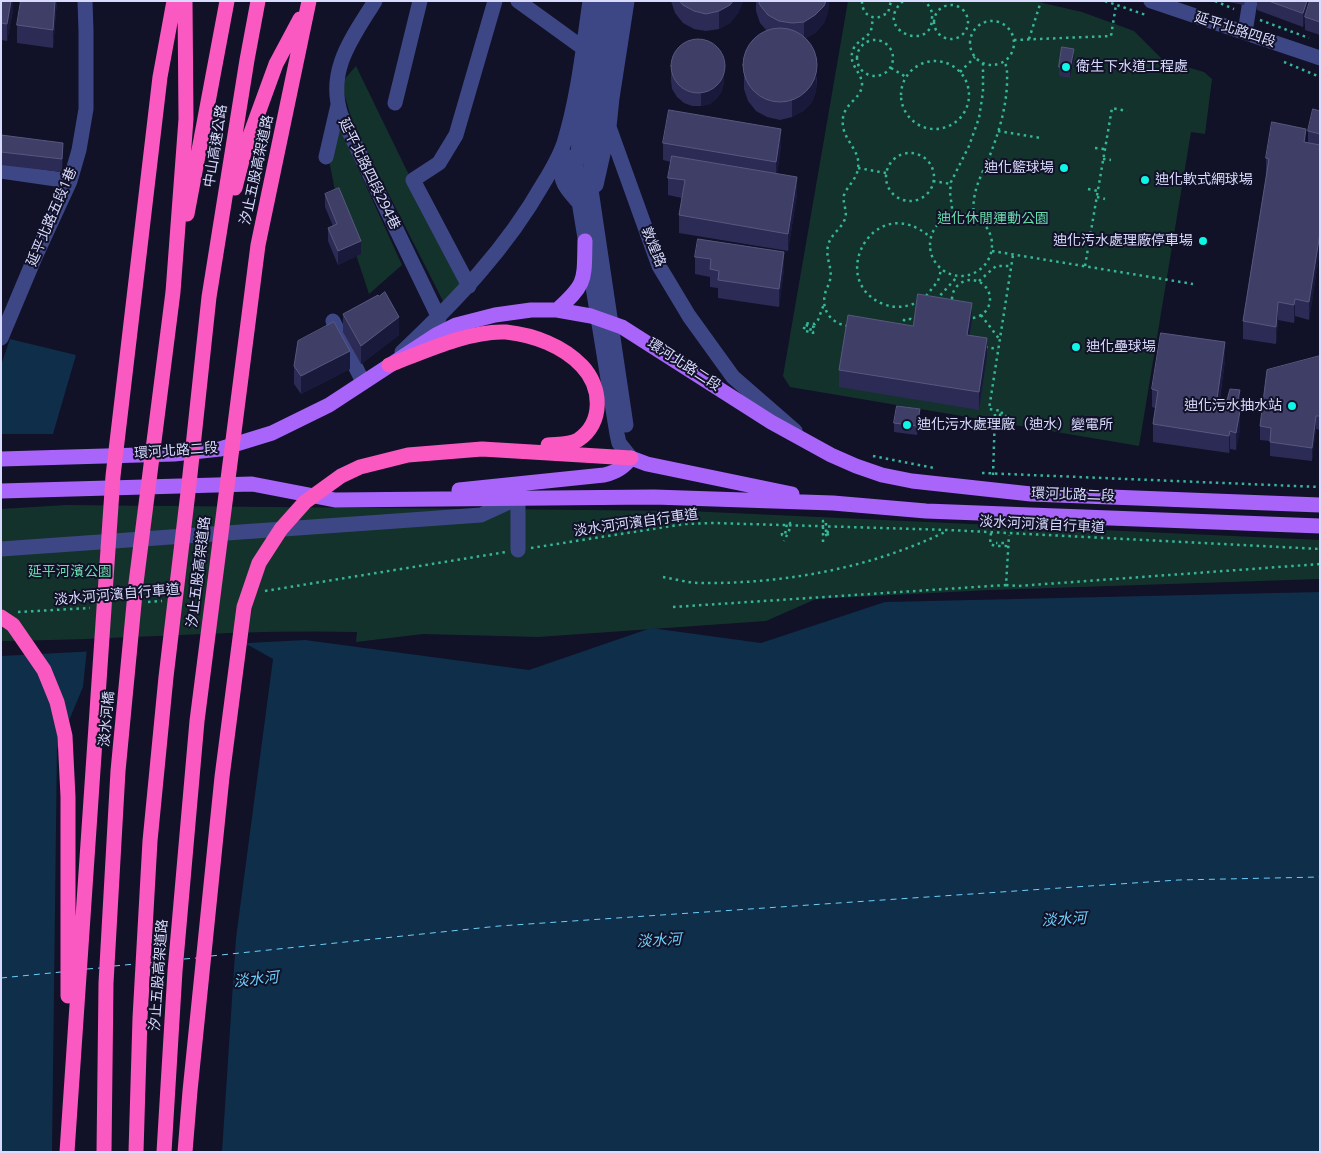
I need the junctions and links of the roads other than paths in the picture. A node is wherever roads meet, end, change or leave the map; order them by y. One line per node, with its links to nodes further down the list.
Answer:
1 (84, 1): 26 (street, 延平北路五段1巷)
2 (174, 1): 52 (highway)
3 (185, 1): 30 (highway)
4 (227, 1): 30 (highway, 中山高速公路)
5 (258, 1): 31 (highway, 中山高速公路)
6 (309, 1): 31 (highway); 55 (highway, 汐止五股高架道路)
7 (376, 1): 21 (street, 延平北路四段294巷)
8 (420, 1): 20 (street)
9 (495, 1): 29 (street)
10 (518, 1): 18 (street)
11 (590, 1): 18 (street)
12 (601, 1): 27 (street)
13 (614, 1): 27 (street)
14 (627, 1): 23 (street, 敦煌路)
15 (1151, 1): 17 (street, 延平北路四段)
16 (1249, 8): 17 (street)
17 (1245, 32): 19 (street, 延平北路四段)
18 (583, 48): 22 (street)
19 (1320, 58)
20 (395, 103)
21 (338, 105): 24 (street); 33 (street, 延平北路四段294巷)
22 (572, 110): 27 (street); 29 (street)
23 (609, 127): 27 (street); 39 (street, 敦煌路)
24 (326, 157)
25 (1, 172): 26 (street)
26 (70, 182): 36 (street, 延平北路五段1巷)
27 (586, 202): 28 (street); 34 (street)
28 (585, 242): 32 (main road); 34 (street)
29 (469, 286): 33 (street)
30 (173, 292): 53 (highway, 淡水河橋)
31 (209, 297): 54 (highway)
32 (557, 310): 34 (main road, 環河北路二段); 37 (main road, 環河北路二段)
33 (439, 318): 37 (street)
34 (604, 319): 39 (main road, 環河北路二段); 41 (street)
35 (333, 321): 38 (street)
36 (1, 338)
37 (389, 365): 38 (main road, 環河北路二段); 40 (highway)
38 (363, 382): 42 (main road, 環河北路二段)
39 (809, 443): 47 (main road, 環河北路二段)
40 (482, 449): 41 (highway); 56 (highway)
41 (631, 458): 45 (main road); 46 (main road)
42 (1, 459)
43 (1, 490): 45 (main road, 環河北路二段)
44 (518, 498): 45 (main road, 環河北路二段); 46 (main road, 環河北路二段); 49 (street); 50 (street)
45 (369, 500)
46 (833, 503): 48 (main road, 環河北路二段)
47 (1320, 505)
48 (1320, 526)
49 (1, 548)
50 (518, 550)
51 (1, 617): 52 (highway)
52 (67, 1152)
53 (104, 1152)
54 (136, 1152)
55 (164, 1152)
56 (185, 1152)

